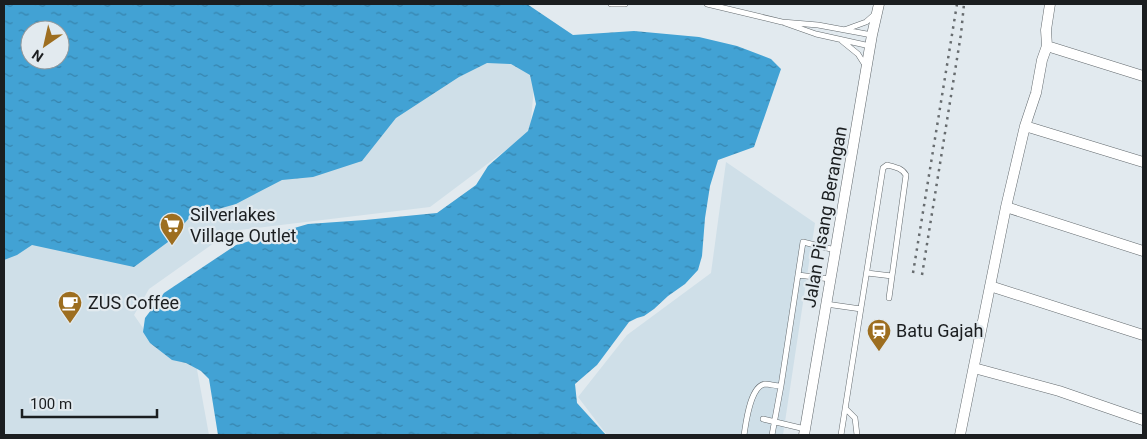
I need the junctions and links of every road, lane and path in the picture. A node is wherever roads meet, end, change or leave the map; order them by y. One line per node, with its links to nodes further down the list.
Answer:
1 (611, 4): 2 (lane)
2 (625, 4)
3 (707, 4): 6 (lane)
4 (1050, 4): 13 (street)
5 (878, 9): 8 (lane); 9 (street, Jalan Pisang Berangan)
6 (782, 22): 7 (lane); 10 (lane)
7 (833, 28): 8 (lane); 10 (lane)
8 (844, 30): 9 (lane)
9 (872, 35): 12 (street, Jalan Pisang Berangan)
10 (832, 37): 11 (lane)
11 (840, 39): 12 (lane); 14 (lane)
12 (870, 46): 14 (street, Jalan Pisang Berangan)
13 (1047, 46): 15 (street); 16 (street)
14 (866, 70): 19 (street, Jalan Pisang Berangan)
15 (1143, 76)
16 (1025, 126): 17 (street); 18 (street)
17 (1143, 162)
18 (1006, 207): 20 (street); 25 (street)
19 (835, 250): 22 (lane); 24 (street, Jalan Pisang Berangan)
20 (1143, 251)
21 (867, 273): 23 (lane); 23 (lane); 28 (lane)
22 (798, 275): 24 (lane); 31 (lane)
23 (892, 276): 26 (lane)
24 (830, 280): 27 (street, Jalan Pisang Berangan)
25 (990, 286): 29 (street); 30 (street)
26 (889, 298)
27 (826, 304): 28 (lane); 36 (street, Jalan Pisang Berangan)
28 (861, 309): 32 (lane)
29 (1143, 335)
30 (974, 368): 34 (street); 41 (street)
31 (781, 386): 35 (lane); 37 (lane)
32 (846, 410): 39 (lane); 40 (lane)
33 (763, 420): 35 (lane)
34 (1143, 420)
35 (774, 422): 36 (lane); 38 (lane)
36 (805, 432)
37 (744, 435)
38 (772, 435)
39 (841, 435)
40 (857, 435)
41 (960, 435)

